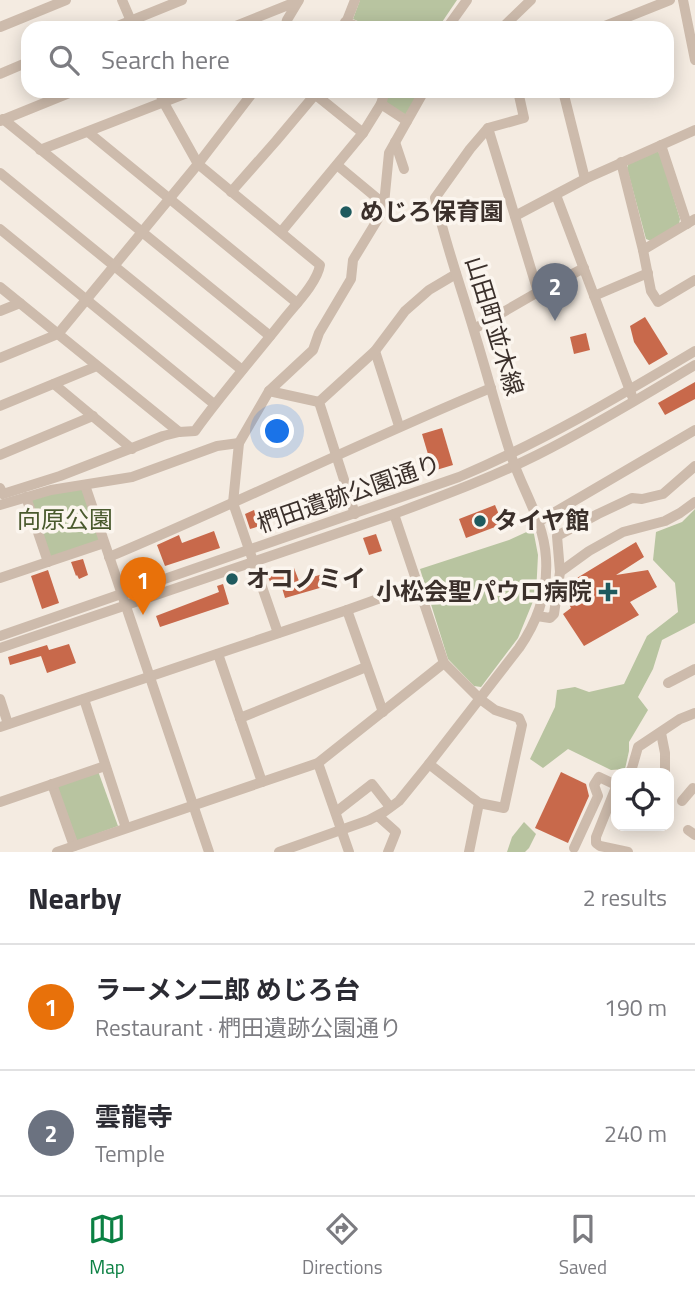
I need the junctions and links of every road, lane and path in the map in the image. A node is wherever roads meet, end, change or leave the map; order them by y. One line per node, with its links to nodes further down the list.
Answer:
1 (66, 0): 21 (street)
2 (122, 0): 13 (street)
3 (182, 0): 14 (street)
4 (355, 0): 17 (street)
5 (467, 0): 18 (street)
6 (512, 0): 12 (street)
7 (531, 0): 12 (street)
8 (670, 0): 11 (street)
9 (683, 0): 22 (street)
10 (298, 1): 15 (street); 16 (street)
11 (642, 5): 20 (street)
12 (521, 9): 19 (street)
13 (131, 21)
14 (138, 21)
15 (249, 21)
16 (287, 21)
17 (346, 21)
18 (452, 21)
19 (509, 21)
20 (613, 21)
21 (0, 27)
22 (695, 60)
23 (21, 65): 24 (street)
24 (0, 74)
25 (56, 98): 37 (street)
26 (162, 98): 35 (street)
27 (176, 98): 35 (street)
28 (249, 98): 47 (street)
29 (309, 98): 52 (street)
30 (321, 98): 42 (street)
31 (383, 98): 36 (street)
32 (420, 98): 38 (street)
33 (520, 98): 39 (street)
34 (565, 98): 51 (street)
35 (164, 103): 41 (street); 47 (street)
36 (381, 104): 38 (street); 42 (street)
37 (1, 120): 45 (street)
38 (407, 121): 43 (street)
39 (488, 128): 56 (street); 64 (street, 山田町並木線)
40 (695, 130): 44 (street)
41 (88, 132): 45 (street); 54 (street)
42 (363, 133): 48 (street)
43 (395, 142): 49 (street); 55 (street)
44 (662, 145): 46 (street); 57 (street)
45 (40, 150): 59 (street)
46 (621, 162): 51 (street); 61 (street)
47 (198, 164): 52 (street); 54 (street)
48 (337, 164): 55 (street); 60 (street)
49 (404, 169)
50 (0, 173): 62 (street)
51 (585, 179): 53 (street)
52 (231, 192): 60 (street)
53 (556, 195): 56 (street); 63 (street)
54 (170, 198): 59 (street); 72 (street)
55 (384, 204): 86 (street)
56 (515, 216): 68 (street)
57 (691, 222): 61 (street)
58 (0, 229): 70 (street)
59 (142, 232): 62 (street); 76 (street)
60 (281, 232): 72 (street)
61 (643, 250): 65 (street)
62 (114, 265): 70 (street); 82 (street)
63 (584, 268): 68 (street); 69 (street)
64 (456, 274): 74 (street, 山田町並木線); 77 (street)
65 (648, 274): 66 (street); 69 (street)
66 (695, 280)
67 (0, 287): 71 (street)
68 (538, 292): 74 (street)
69 (594, 296): 85 (street)
70 (86, 299): 75 (street); 89 (street)
71 (20, 303): 73 (street); 75 (street)
72 (297, 303): 76 (street)
73 (0, 312)
74 (474, 329): 84 (street, 山田町並木線)
75 (58, 334): 79 (street); 81 (street)
76 (270, 336): 82 (street)
77 (375, 351): 87 (street); 92 (street)
78 (695, 351): 85 (street, 椚田遺跡公園通り)
79 (0, 358)
80 (695, 365): 88 (street, 椚田遺跡公園通り)
81 (97, 366): 83 (street); 94 (street)
82 (242, 370): 89 (street)
83 (54, 384): 90 (street); 91 (street)
84 (491, 388): 92 (street); 99 (street, 山田町並木線)
85 (630, 389): 88 (street); 99 (street, 椚田遺跡公園通り)
86 (269, 391): 87 (street); 95 (street)
87 (319, 402): 98 (street)
88 (633, 402): 99 (street, 椚田遺跡公園通り)
89 (214, 404): 94 (street)
90 (0, 406)
91 (93, 416): 96 (street); 97 (street)
92 (399, 426): 98 (street)
93 (695, 430): 109 (street)
94 (179, 432): 96 (street)
95 (239, 443): 101 (street); 105 (street)
96 (132, 449): 102 (street)
97 (0, 455)
98 (336, 457): 105 (street); 107 (street)
99 (513, 460): 107 (street, 椚田遺跡公園通り); 108 (street, 椚田遺跡公園通り); 109 (street, 山田町並木線)
100 (695, 466): 114 (street)
101 (85, 485): 103 (street); 110 (street)
102 (0, 488)
103 (26, 497): 106 (street); 113 (street)
104 (695, 502): 114 (street)
105 (233, 503): 111 (street); 112 (street)
106 (0, 505)
107 (355, 514): 111 (street, 椚田遺跡公園通り)
108 (394, 514): 111 (street, 椚田遺跡公園通り); 116 (street)
109 (538, 522): 119 (street, 山田町並木線)
110 (104, 544): 112 (street); 113 (street)
111 (251, 556): 117 (street, 椚田遺跡公園通り); 120 (street)
112 (109, 557): 117 (street)
113 (48, 562): 115 (street)
114 (560, 572): 119 (street)
115 (0, 578)
116 (418, 585): 118 (street); 124 (street)
117 (124, 600): 121 (street, 椚田遺跡公園通り); 122 (street, 椚田遺跡公園通り); 127 (street)
118 (348, 610): 120 (street); 125 (street)
119 (537, 616): 131 (street)
120 (278, 634): 123 (street)
121 (0, 636)
122 (0, 648)
123 (218, 654): 127 (street); 134 (street)
124 (444, 663): 131 (street); 132 (street)
125 (366, 667): 132 (street); 134 (street)
126 (695, 669): 128 (street)
127 (149, 676): 130 (street); 150 (street)
128 (668, 683)
129 (0, 699): 135 (street)
130 (84, 699): 135 (street); 139 (street)
131 (480, 699): 138 (street); 149 (street)
132 (383, 712): 137 (street)
133 (695, 713): 136 (street)
134 (240, 718): 142 (street)
135 (4, 725)
136 (661, 733): 140 (street); 141 (street)
137 (318, 763): 142 (street); 152 (street)
138 (429, 764): 149 (street); 151 (street)
139 (105, 766): 143 (street); 154 (street)
140 (631, 768)
141 (665, 768)
142 (262, 782): 150 (street)
143 (52, 783): 148 (street); 156 (street)
144 (611, 784): 158 (street)
145 (691, 787): 147 (street)
146 (611, 799): 159 (street)
147 (682, 801)
148 (0, 802)
149 (479, 803): 165 (street)
150 (194, 805): 154 (street); 161 (street)
151 (390, 807): 152 (street); 153 (street)
152 (336, 812): 155 (street)
153 (378, 816): 155 (street); 164 (street)
154 (126, 828): 157 (street)
155 (342, 831): 162 (street); 163 (street)
156 (74, 846): 157 (street); 160 (street)
157 (91, 847)
158 (574, 848)
159 (620, 851)
160 (57, 852)
161 (209, 852)
162 (281, 852)
163 (349, 852)
164 (388, 852)
165 (469, 852)

